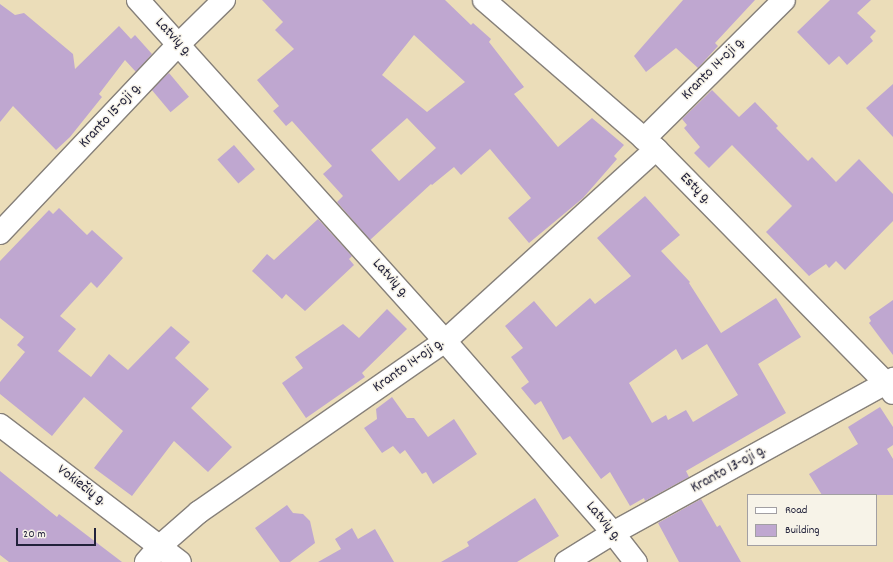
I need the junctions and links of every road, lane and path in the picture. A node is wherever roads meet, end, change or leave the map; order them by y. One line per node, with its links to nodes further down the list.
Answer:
1 (138, 0): 5 (street, Latvių g.)
2 (224, 0): 5 (street, Kranto 15-oji g.)
3 (484, 0): 6 (street, Estų g.)
4 (784, 0): 6 (street, Kranto 14-oji g.)
5 (179, 44): 7 (street, Kranto 15-oji g.); 8 (street, Latvių g.)
6 (650, 144): 8 (street, Kranto 14-oji g.); 9 (street, Estų g.)
7 (0, 233)
8 (445, 342): 11 (street, Latvių g.); 12 (street, Kranto 14-oji g.)
9 (891, 385): 11 (street, Kranto 13-oji g.)
10 (0, 426): 12 (street, Vokiečių g.)
11 (613, 533): 15 (street, Kranto 13-oji g.); 16 (street, Latvių g.)
12 (160, 546): 13 (street, Kranto 14-oji g.); 14 (street, Vokiečių g.)
13 (146, 562)
14 (180, 562)
15 (566, 562)
16 (636, 562)

